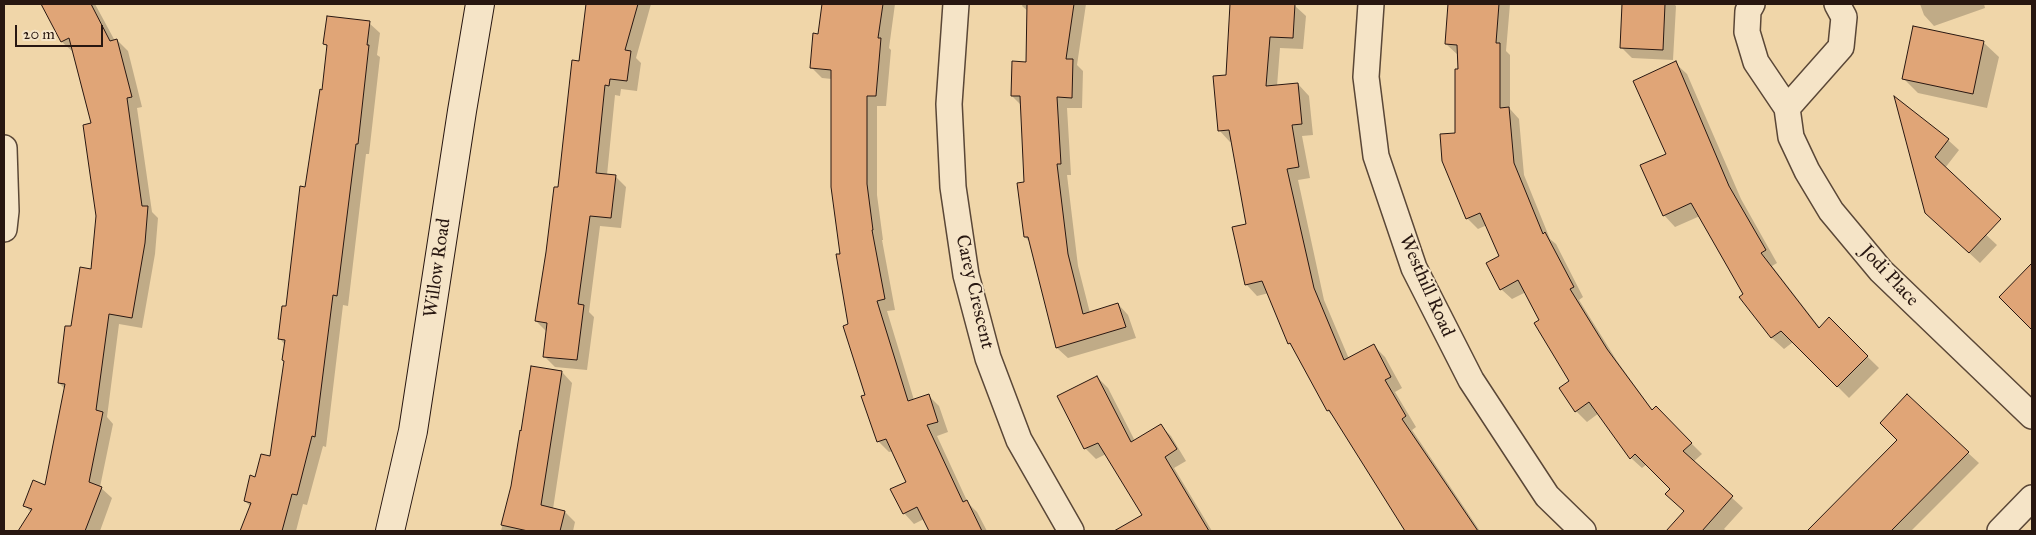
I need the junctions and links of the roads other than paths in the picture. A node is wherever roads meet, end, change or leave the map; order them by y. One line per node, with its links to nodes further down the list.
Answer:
1 (480, 4): 11 (street, Willow Road)
2 (956, 4): 12 (street, Carey Crescent)
3 (1371, 4): 13 (street, Westhill Road)
4 (1752, 4): 6 (street, Jodi Place)
5 (1837, 4): 6 (street)
6 (1788, 108): 9 (street, Jodi Place)
7 (4, 148): 8 (street)
8 (4, 229)
9 (2032, 416)
10 (2032, 498): 14 (street)
11 (390, 531)
12 (1071, 531)
13 (1583, 531)
14 (2000, 531)

